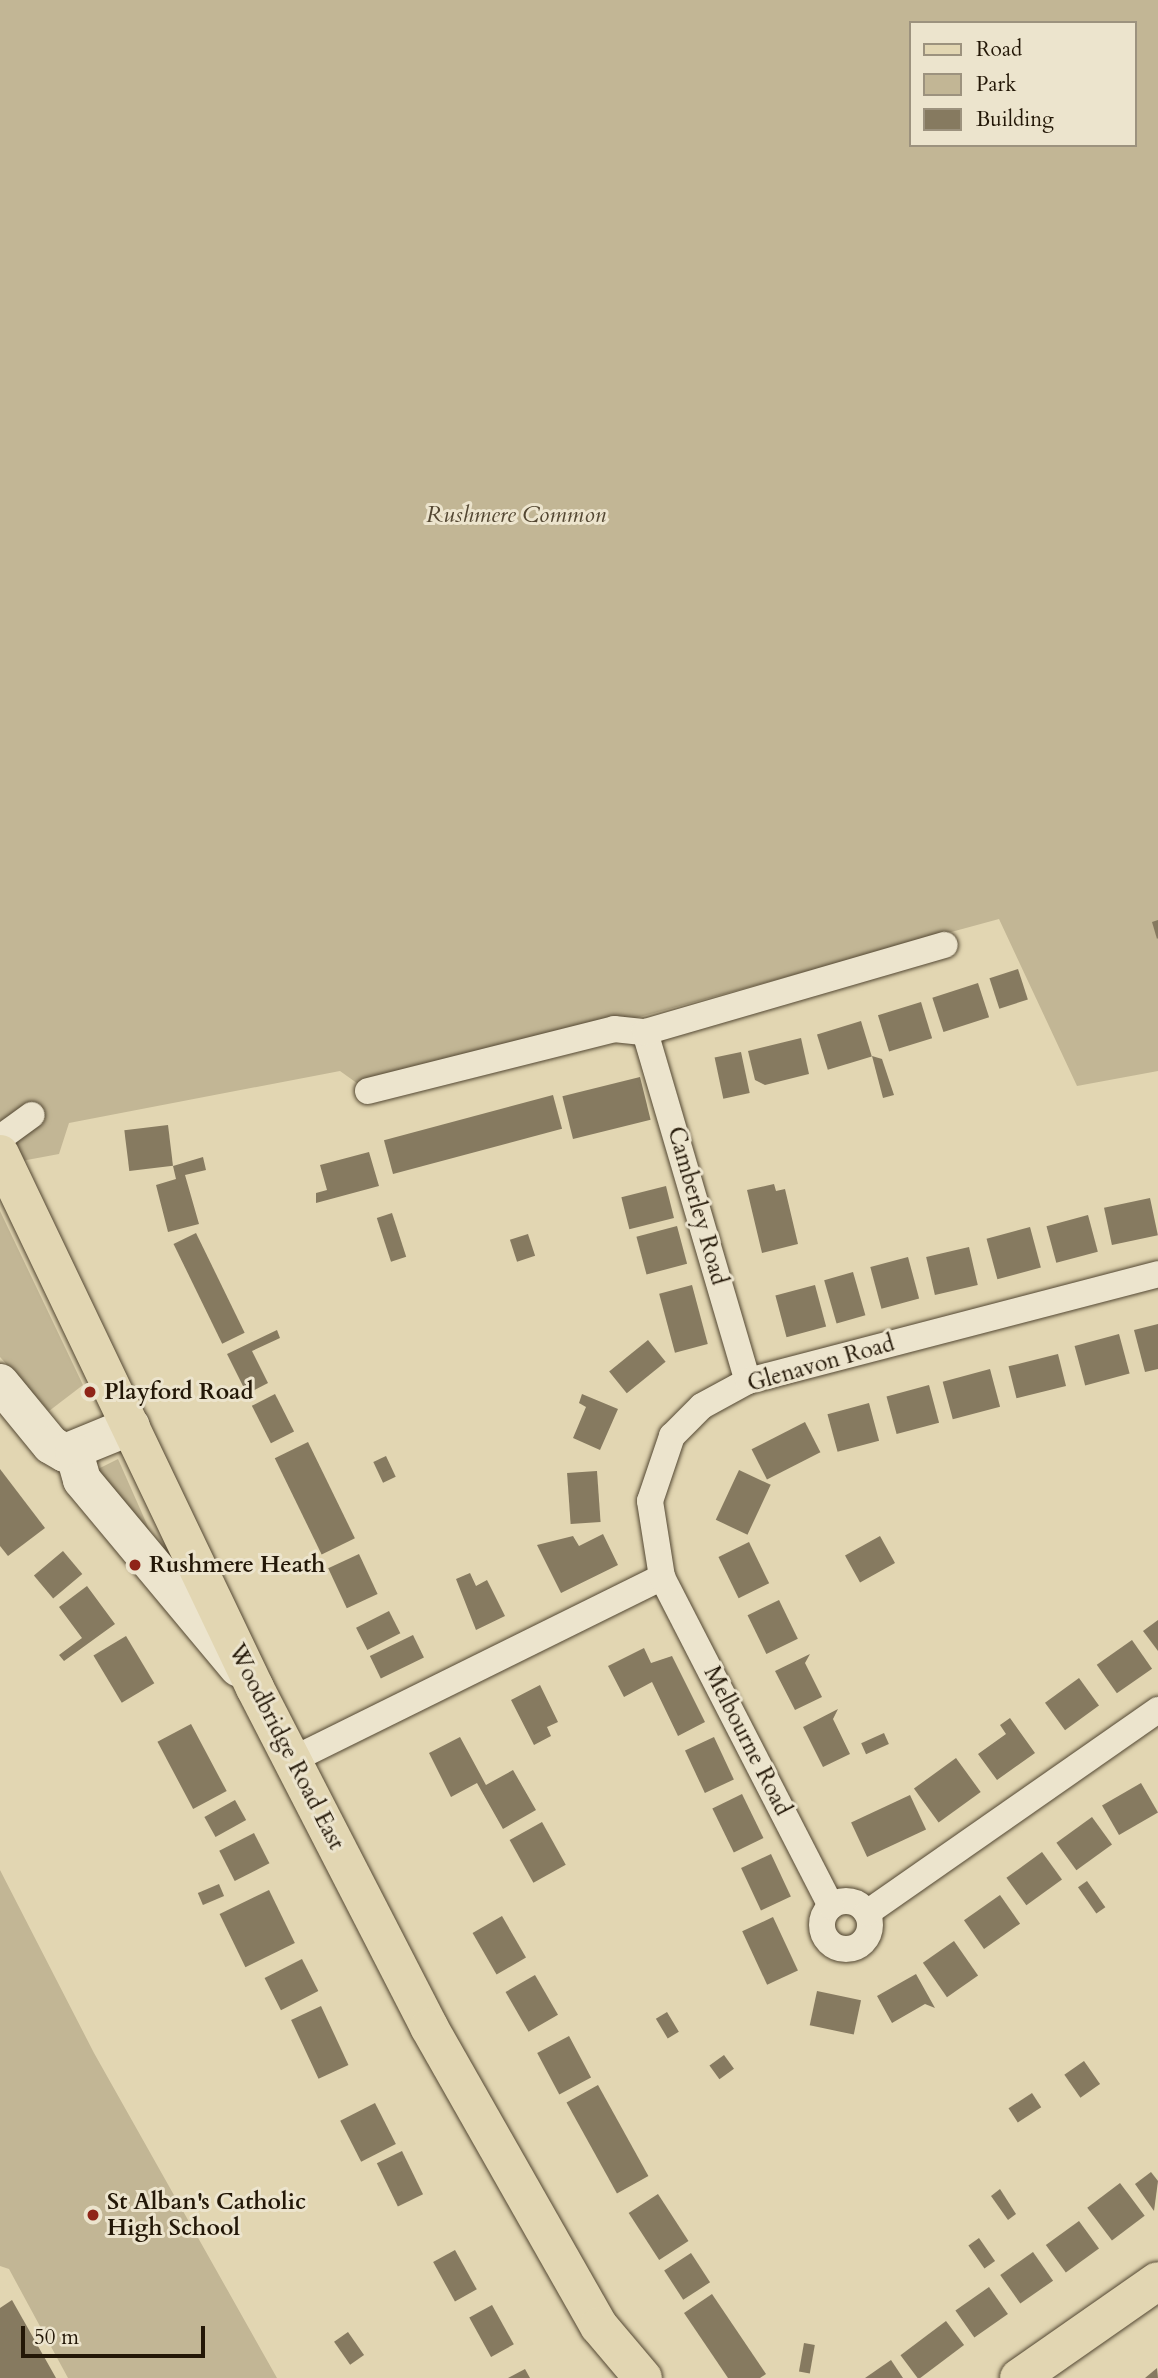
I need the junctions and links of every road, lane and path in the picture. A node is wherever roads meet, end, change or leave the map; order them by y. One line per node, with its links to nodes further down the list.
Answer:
1 (945, 945): 2 (street)
2 (645, 1032): 3 (street); 8 (street, Camberley Road)
3 (368, 1091)
4 (32, 1115): 5 (street)
5 (0, 1138)
6 (0, 1154): 10 (main road, Woodbridge Road East)
7 (1158, 1274): 8 (street, Glenavon Road)
8 (748, 1381): 12 (street, Glenavon Road)
9 (0, 1383): 11 (street)
10 (131, 1426): 11 (street); 13 (main road, Woodbridge Road East)
11 (74, 1452): 13 (street)
12 (662, 1577): 15 (street); 16 (street, Melbourne Road)
13 (255, 1688): 15 (main road, Woodbridge Road East)
14 (1158, 1710): 17 (street)
15 (292, 1760): 19 (main road, Woodbridge Road East)
16 (831, 1906): 17 (street); 17 (street)
17 (867, 1913)
18 (1158, 2281): 22 (main road)
19 (599, 2326): 20 (main road, Woodbridge Road East); 21 (main road, Woodbridge Road East)
20 (618, 2378)
21 (643, 2378)
22 (1019, 2378)

